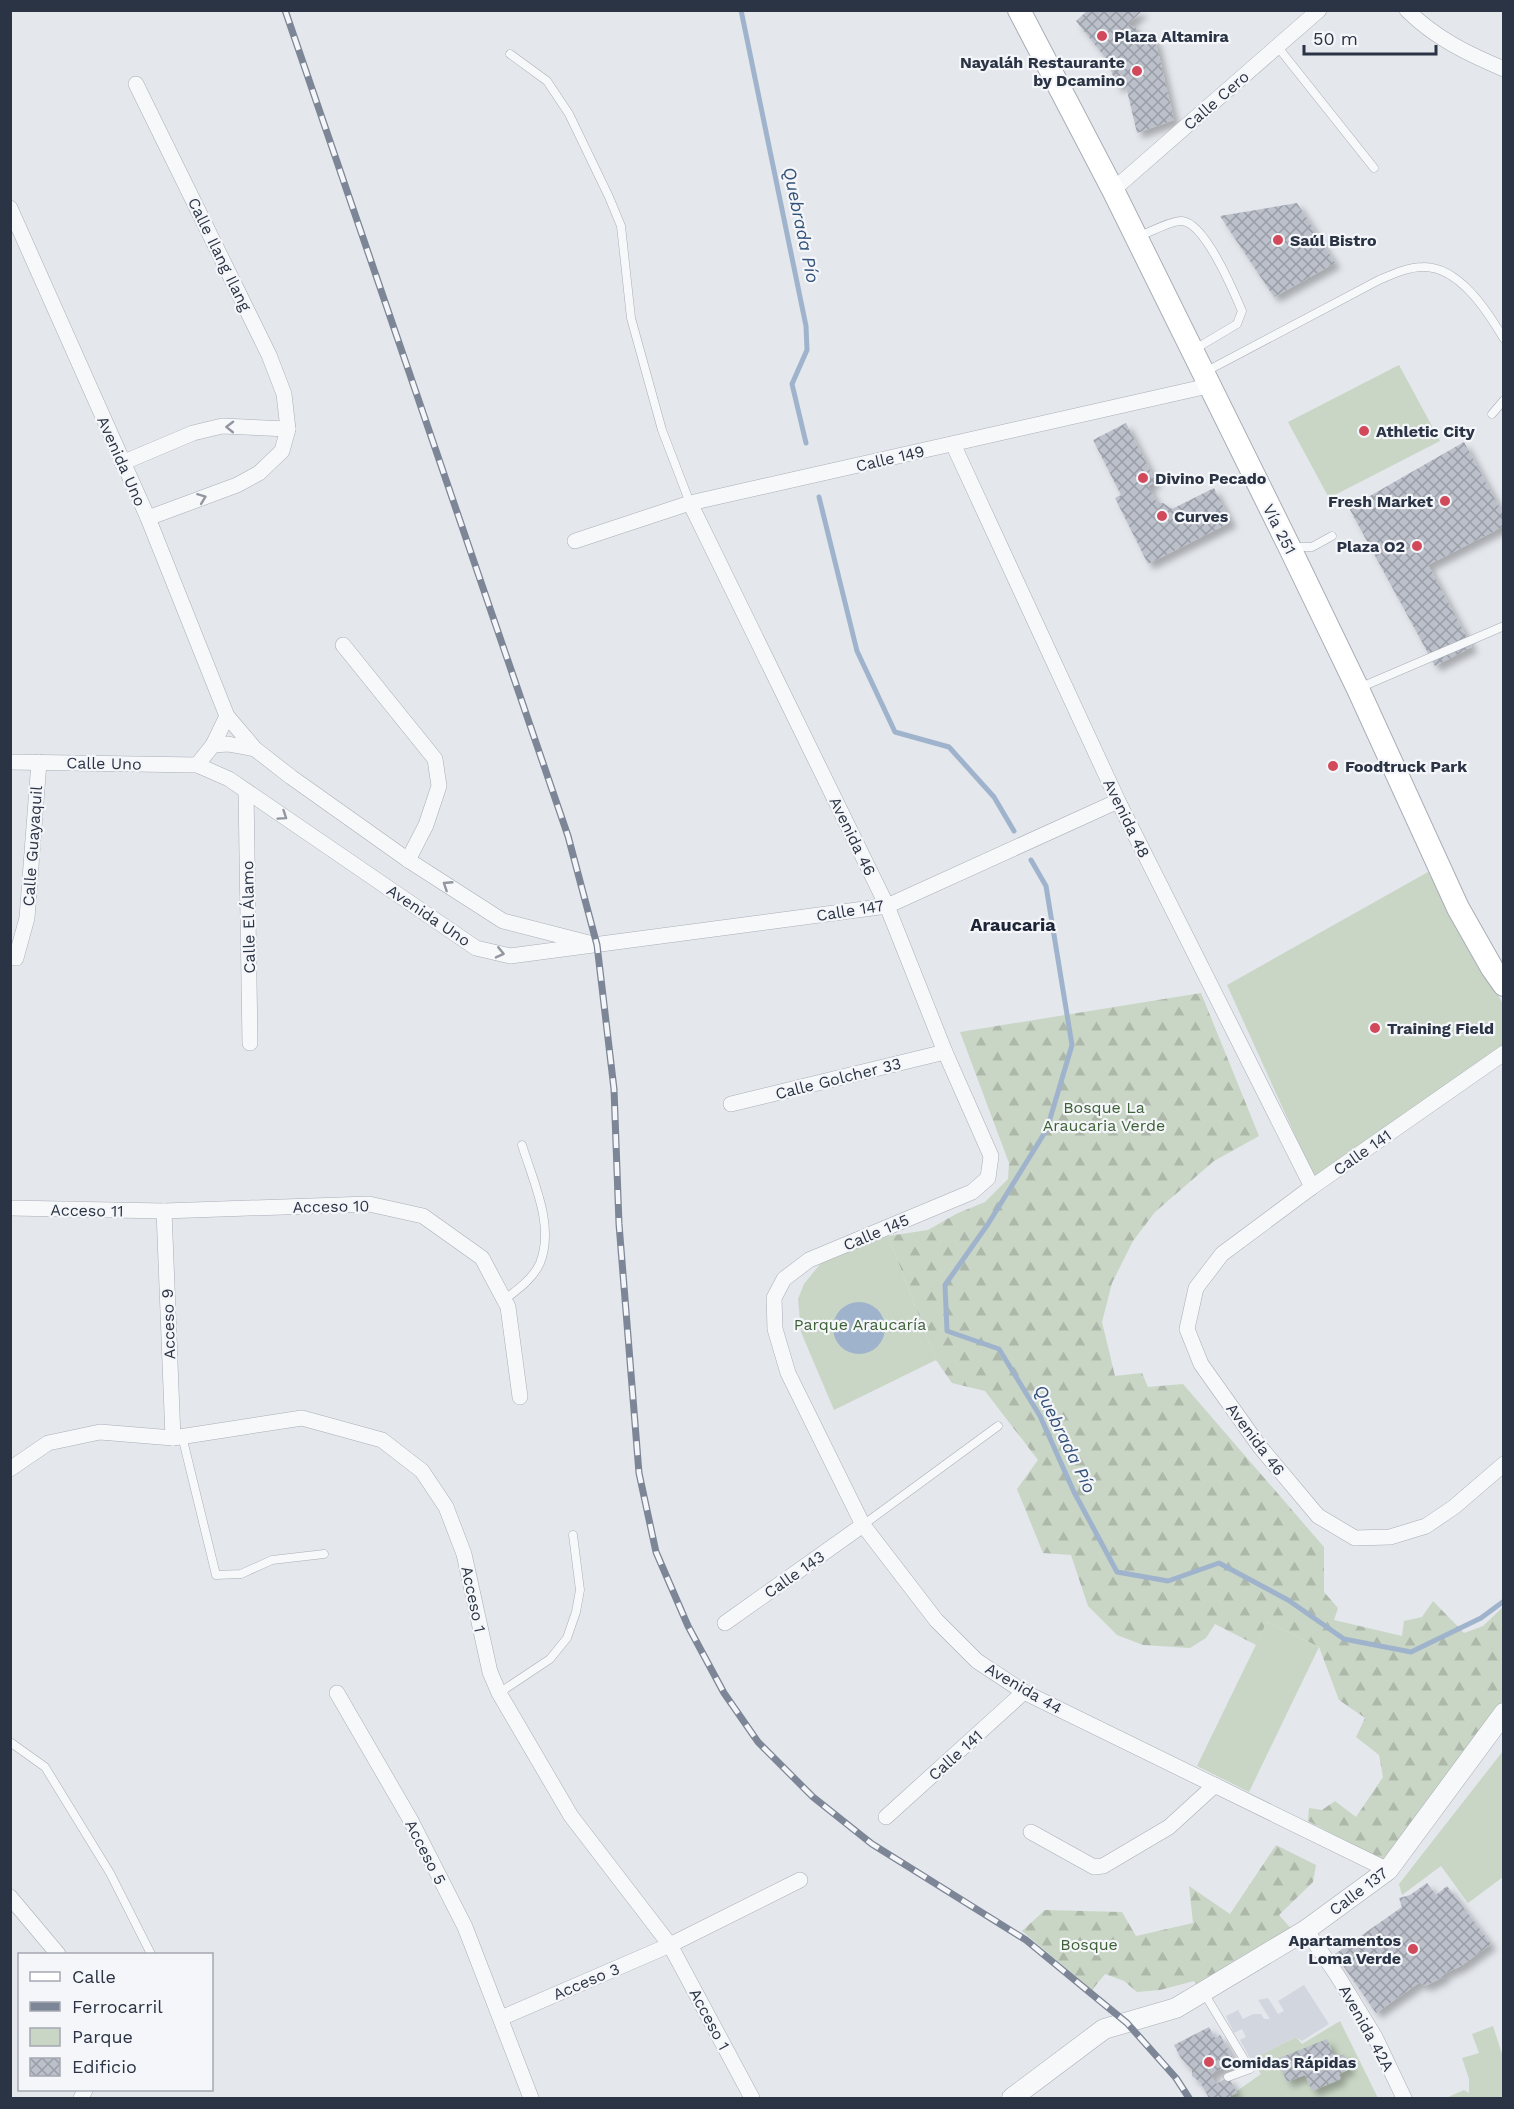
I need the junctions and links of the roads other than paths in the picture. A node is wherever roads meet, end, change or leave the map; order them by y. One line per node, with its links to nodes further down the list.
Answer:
1 (1319, 10): 4 (street, Calle Cero)
2 (1407, 10): 6 (street)
3 (1020, 11): 9 (main road, Vía 251)
4 (1277, 46): 8 (lane); 9 (street, Calle Cero)
5 (510, 54): 20 (lane)
6 (1503, 69)
7 (136, 84): 17 (street, Calle Ilang Ilang)
8 (1374, 168)
9 (1113, 190): 11 (main road, Vía 251)
10 (10, 208): 19 (street, Avenida Uno)
11 (1136, 238): 13 (main road, Vía 251); 13 (lane)
12 (1503, 339): 14 (lane)
13 (1191, 352): 14 (main road, Vía 251)
14 (1205, 379): 18 (street, Calle 149); 24 (main road, Vía 251)
15 (1503, 400): 16 (lane)
16 (1492, 414)
17 (288, 429): 19 (street, one-way to 19); 21 (street, Calle Ilang Ilang, one-way to 17)
18 (953, 444): 20 (street, Calle 149); 36 (street, Avenida 48)
19 (122, 463): 21 (street, Avenida Uno)
20 (690, 503): 23 (street, Calle 149); 38 (street, Avenida 46)
21 (148, 518): 28 (street, Avenida Uno)
22 (1332, 536): 24 (lane)
23 (575, 542)
24 (1289, 546): 27 (main road, Vía 251)
25 (1503, 626): 27 (lane)
26 (343, 645): 37 (street)
27 (1358, 689): 41 (main road, Vía 251)
28 (227, 716): 29 (street); 30 (street, Avenida Uno)
29 (211, 747): 30 (street); 33 (street); 34 (street)
30 (255, 749): 37 (street, Avenida Uno)
31 (10, 762): 32 (street, Calle Uno)
32 (39, 762): 33 (street, Calle Uno); 40 (street, Calle Guayaquil)
33 (197, 765): 34 (street, Avenida Uno)
34 (229, 778): 35 (street, Avenida Uno)
35 (246, 791): 39 (street, Avenida Uno, one-way to 39); 42 (street, Calle El Álamo)
36 (1118, 801): 38 (street, Calle 147); 48 (street, Avenida 48)
37 (408, 860): 39 (street, Avenida Uno, one-way to 37)
38 (887, 906): 39 (street, Calle 147); 43 (street, Avenida 46)
39 (597, 945)
40 (10, 958)
41 (1503, 986)
42 (250, 1043)
43 (945, 1052): 45 (street, Calle Golcher 33); 47 (street, Avenida 46)
44 (1503, 1053): 48 (street, Calle 141)
45 (731, 1104)
46 (522, 1145): 53 (lane)
47 (988, 1178): 52 (street, Calle 145)
48 (1312, 1187): 51 (street, Calle 141)
49 (10, 1208): 50 (street, Acceso 11)
50 (164, 1211): 53 (street, Acceso 10); 56 (street, Acceso 9)
51 (1222, 1254): 57 (street, Avenida 46)
52 (774, 1298): 59 (street, Avenida 44)
53 (504, 1300): 54 (street, Acceso 10)
54 (520, 1397)
55 (998, 1426): 59 (lane)
56 (178, 1437): 58 (street, Acceso 1); 61 (lane); 64 (street, Acceso 1)
57 (1503, 1464)
58 (10, 1469)
59 (863, 1525): 62 (street, Calle 143); 63 (street, Avenida 44)
60 (573, 1535): 64 (lane)
61 (324, 1554)
62 (724, 1623)
63 (1024, 1692): 68 (street, Avenida 44); 69 (street, Calle 141)
64 (499, 1693): 75 (street, Acceso 1)
65 (337, 1694): 79 (street, Acceso 5)
66 (1503, 1713): 71 (street, Calle 137)
67 (10, 1742): 77 (lane)
68 (1215, 1785): 70 (street); 71 (street, Avenida 44)
69 (886, 1817)
70 (1031, 1832)
71 (1388, 1870): 74 (street, Calle 137)
72 (800, 1880): 75 (street, Acceso 3)
73 (10, 1897): 76 (street)
74 (1306, 1930): 78 (street, Calle 137); 84 (street, Avenida 42A)
75 (670, 1945): 79 (street, Acceso 3); 82 (street, Acceso 1)
76 (57, 1953)
77 (150, 1953)
78 (1203, 1992): 80 (lane); 83 (street, Calle 137)
79 (501, 2018): 81 (street, Acceso 5)
80 (1228, 2077)
81 (531, 2098)
82 (752, 2098)
83 (1012, 2098)
84 (1404, 2098)

